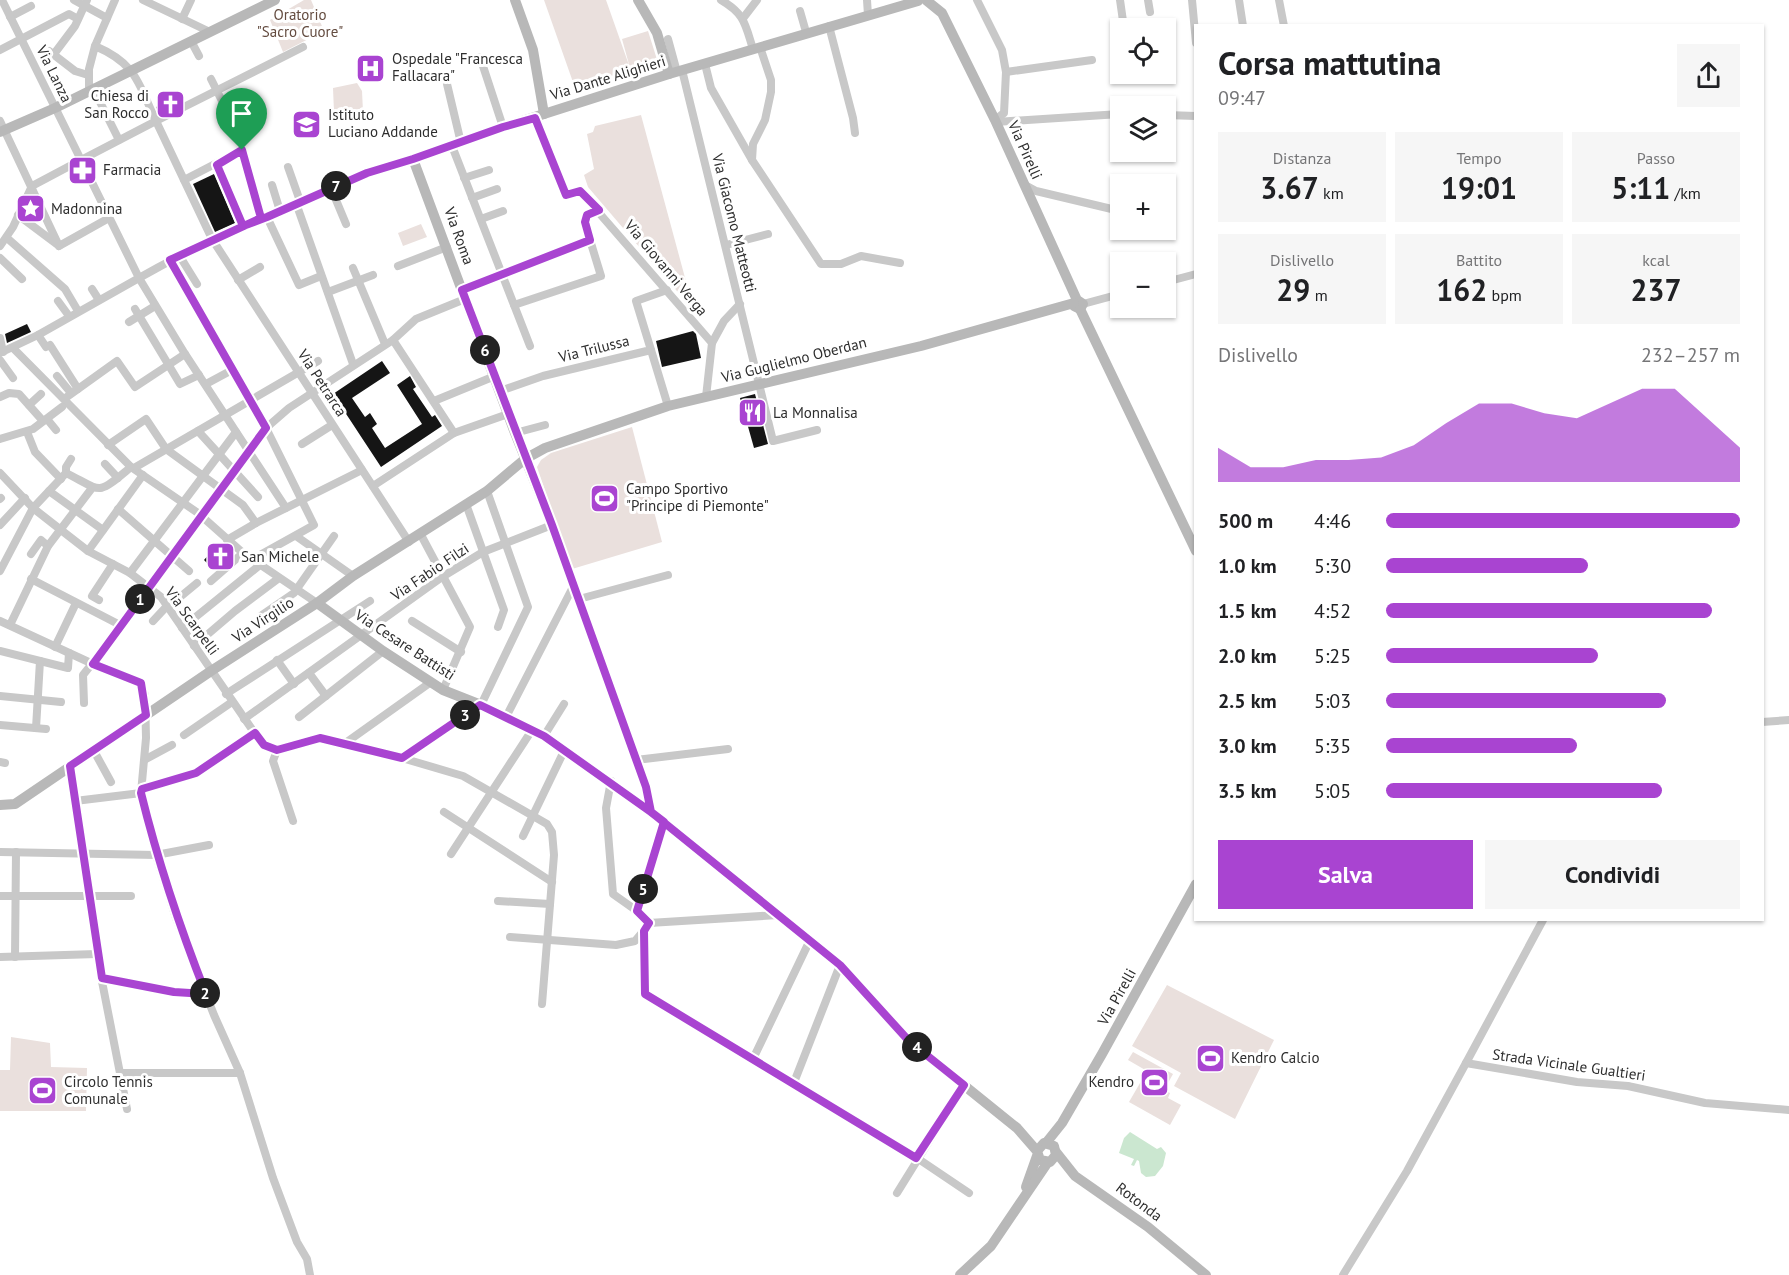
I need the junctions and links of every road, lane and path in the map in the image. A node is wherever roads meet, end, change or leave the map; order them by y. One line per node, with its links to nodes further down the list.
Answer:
1 (2, 0): 29 (street, Via Lanza)
2 (74, 0): 23 (street)
3 (116, 0): 31 (street)
4 (143, 0): 22 (street)
5 (191, 0): 34 (street)
6 (275, 0): 39 (street)
7 (515, 0): 63 (street)
8 (721, 0): 30 (street)
9 (757, 0): 30 (street)
10 (867, 0): 28 (street)
11 (890, 0): 28 (street)
12 (917, 0): 13 (street, Via Dante Alighieri); 28 (street, Via Dante Alighieri)
13 (927, 0): 27 (street, Via Pirelli)
14 (942, 0): 27 (street, Via Pirelli)
15 (977, 0): 54 (street)
16 (1120, 0): 32 (street)
17 (1148, 0): 26 (street)
18 (1192, 0): 35 (street)
19 (1239, 0): 36 (street)
20 (1280, 0): 37 (street)
21 (640, 1): 53 (street)
22 (153, 2): 34 (street)
23 (86, 3): 31 (street); 33 (street)
24 (31, 6): 29 (street)
25 (800, 11): 40 (street)
26 (1150, 12)
27 (942, 13): 66 (street, Via Pirelli)
28 (871, 14): 38 (street, Via Dante Alighieri)
29 (10, 17): 41 (street, Via Lanza)
30 (744, 17): 46 (street)
31 (106, 18): 44 (street)
32 (1123, 18)
33 (78, 19): 41 (street); 55 (street)
34 (182, 19): 39 (street)
35 (1194, 24)
36 (1243, 24)
37 (1284, 24)
38 (829, 26): 40 (street, Via Dante Alighieri); 69 (street)
39 (210, 32): 43 (street)
40 (806, 32): 46 (street, Via Dante Alighieri)
41 (22, 39): 47 (street); 60 (street, Via Lanza)
42 (668, 39): 53 (street, Via Giacomo Matteotti)
43 (191, 40): 48 (street); 52 (street)
44 (96, 46): 52 (street); 55 (street)
45 (303, 47): 59 (street)
46 (757, 48): 51 (street, Via Dante Alighieri); 75 (street)
47 (0, 50)
48 (199, 56)
49 (480, 57): 67 (street)
50 (1092, 60): 54 (street)
51 (705, 64): 53 (street, Via Dante Alighieri); 75 (street)
52 (131, 69): 58 (street); 65 (street, Via Petrarca)
53 (676, 72): 63 (street, Via Dante Alighieri); 102 (street, Via Giacomo Matteotti)
54 (1006, 72): 66 (street)
55 (88, 75): 58 (street)
56 (211, 79): 59 (street)
57 (447, 84): 71 (street)
58 (91, 89): 60 (street); 70 (street)
59 (216, 90): 65 (street); 72 (street)
60 (55, 108): 68 (street); 74 (street, Via Lanza)
61 (1110, 115): 66 (street)
62 (1176, 115): 64 (street)
63 (540, 116): 67 (street, Via Dante Alighieri); 89 (street, Via Giovanni Verga)
64 (1194, 116)
65 (156, 121): 70 (street); 80 (street, Via Petrarca)
66 (995, 121): 82 (street, Via Pirelli)
67 (503, 127): 71 (street, Via Dante Alighieri)
68 (2, 128): 83 (street)
69 (855, 133)
70 (119, 140): 74 (street)
71 (456, 144): 73 (street, Via Dante Alighieri); 79 (street)
72 (242, 150): 76 (street); 94 (street)
73 (413, 159): 84 (street, Via Dante Alighieri); 105 (street, Via Roma)
74 (81, 160): 83 (street); 93 (street, Via Lanza)
75 (752, 160): 109 (street)
76 (217, 165): 80 (street); 97 (street)
77 (288, 166): 87 (street)
78 (489, 170): 79 (street)
79 (465, 177): 86 (street)
80 (184, 180): 100 (street, Via Petrarca)
81 (272, 185): 90 (street)
82 (1024, 185): 88 (street); 131 (street, Via Pirelli)
83 (32, 186): 92 (street); 104 (street)
84 (331, 188): 87 (street, Via Dante Alighieri); 96 (street)
85 (497, 189): 86 (street)
86 (472, 198): 95 (street)
87 (298, 202): 90 (street, Via Dante Alighieri); 116 (street)
88 (1110, 209)
89 (599, 210): 101 (street); 124 (street, Via Giovanni Verga)
90 (280, 211): 94 (street, Via Dante Alighieri)
91 (503, 212): 95 (street)
92 (18, 215): 99 (street); 104 (street)
93 (109, 218): 104 (street); 117 (street, Via Lanza)
94 (264, 218): 97 (street, Via Dante Alighieri); 116 (street)
95 (481, 219): 114 (street)
96 (346, 224)
97 (243, 226): 100 (street, Via Dante Alighieri)
98 (768, 234): 102 (street)
99 (7, 238): 103 (street); 135 (street)
100 (212, 239): 106 (street, Via Dante Alighieri); 120 (street, Via Petrarca)
101 (590, 240): 114 (street); 132 (street)
102 (726, 245): 130 (street, Via Giacomo Matteotti)
103 (0, 246)
104 (59, 246)
105 (447, 247): 110 (street); 126 (street, Via Roma)
106 (179, 255): 108 (street, Via Dante Alighieri); 122 (street)
107 (0, 258): 118 (street)
108 (170, 260): 117 (street, Via Dante Alighieri); 152 (street)
109 (900, 263)
110 (398, 266)
111 (260, 267): 120 (street)
112 (353, 268): 121 (street)
113 (373, 275): 121 (street)
114 (501, 275): 126 (street); 132 (street)
115 (1194, 275): 119 (street)
116 (321, 276): 125 (street)
117 (139, 278): 128 (street); 133 (street, Via Lanza)
118 (22, 279)
119 (1176, 279)
120 (238, 280): 153 (street, Via Petrarca)
121 (358, 281): 125 (street); 143 (street)
122 (197, 284)
123 (92, 289): 128 (street)
124 (667, 290): 142 (street, Via Giovanni Verga); 146 (street, Via Trilussa)
125 (328, 292): 150 (street)
126 (464, 295): 141 (street); 156 (street, Via Roma)
127 (1110, 296): 131 (street, Via Guglielmo Oberdan)
128 (99, 300): 135 (street)
129 (58, 302): 136 (street)
130 (740, 304): 142 (street); 158 (street, Via Giacomo Matteotti)
131 (1078, 304): 158 (street, Via Guglielmo Oberdan); 230 (street, Via Pirelli)
132 (514, 305): 144 (street)
133 (155, 306): 137 (street); 147 (street, Via Lanza)
134 (135, 309): 137 (street)
135 (78, 311): 136 (street)
136 (69, 316): 139 (street)
137 (140, 316): 138 (street); 151 (street)
138 (129, 322)
139 (38, 335): 145 (street); 160 (street)
140 (0, 338): 148 (street)
141 (393, 340): 143 (street); 167 (street)
142 (712, 343): 165 (street)
143 (385, 344): 150 (street)
144 (530, 346)
145 (13, 348): 148 (street); 168 (street, Via Cesare Battisti)
146 (651, 350): 161 (street, Via Trilussa); 170 (street)
147 (185, 354): 151 (street); 154 (street, Via Lanza)
148 (1, 355): 157 (street)
149 (318, 361): 153 (street)
150 (353, 364): 163 (street)
151 (169, 365): 154 (street); 160 (street)
152 (232, 370): 159 (street); 166 (street)
153 (299, 373): 163 (street, Via Petrarca); 166 (street)
154 (199, 375): 159 (street, Via Lanza)
155 (57, 376): 160 (street)
156 (495, 376): 161 (street, Via Roma); 167 (street)
157 (13, 378)
158 (759, 383): 165 (street, Via Guglielmo Oberdan); 179 (street, Via Giacomo Matteotti)
159 (206, 384): 172 (street, Via Lanza)
160 (75, 391): 168 (street)
161 (500, 391): 171 (street, Via Roma)
162 (41, 394): 169 (street)
163 (312, 394): 174 (street, Via Petrarca); 176 (street)
164 (0, 397): 169 (street)
165 (706, 397): 170 (street, Via Guglielmo Oberdan)
166 (250, 400): 172 (street); 176 (street)
167 (434, 401): 182 (street)
168 (65, 403): 173 (street); 186 (street, Via Cesare Battisti)
169 (29, 405): 173 (street)
170 (668, 406): 191 (street, Via Guglielmo Oberdan)
171 (508, 414): 182 (street); 183 (street, Via Roma)
172 (226, 415): 178 (street); 181 (street, Via Lanza)
173 (45, 420): 177 (street); 180 (street)
174 (332, 425): 185 (street); 196 (street, Via Petrarca)
175 (545, 425): 183 (street)
176 (266, 428): 188 (street); 209 (street)
177 (56, 430)
178 (198, 430): 187 (street); 189 (street)
179 (817, 430)
180 (27, 432): 184 (street); 200 (street)
181 (236, 432): 188 (street, Via Lanza); 189 (street)
182 (454, 433): 202 (street)
183 (515, 433): 191 (street, Via Roma)
184 (0, 439)
185 (302, 444)
186 (108, 445): 187 (street); 194 (street, Via Cesare Battisti)
187 (165, 449): 193 (street); 199 (street)
188 (248, 452): 195 (street); 213 (street, Via Lanza)
189 (220, 453): 195 (street); 199 (street)
190 (71, 459): 200 (street)
191 (525, 459): 206 (street, Via Virgilio); 219 (street, Via Roma)
192 (105, 464): 201 (street)
193 (144, 464): 194 (street); 198 (street)
194 (133, 467): 198 (street, Via Cesare Battisti); 201 (street)
195 (235, 470): 204 (street); 207 (street)
196 (362, 470): 202 (street, Via Petrarca); 209 (street)
197 (0, 473): 208 (street, Via Scarpelli)
198 (143, 475): 210 (street, Via Cesare Battisti); 214 (street)
199 (203, 475): 204 (street); 210 (street)
200 (63, 476): 203 (street); 205 (street)
201 (118, 478): 203 (street)
202 (373, 486): 227 (street, Via Petrarca)
203 (92, 488): 215 (street)
204 (221, 489): 216 (street); 218 (street)
205 (49, 491): 212 (street); 215 (street)
206 (486, 491): 211 (street, Via Virgilio); 228 (street)
207 (258, 497)
208 (25, 498): 212 (street, Via Scarpelli); 217 (street)
209 (301, 500): 213 (street); 223 (street)
210 (183, 503): 216 (street, Via Cesare Battisti); 226 (street)
211 (466, 504): 222 (street, Via Virgilio); 232 (street)
212 (33, 508): 221 (street, Via Scarpelli); 240 (street)
213 (286, 508): 218 (street)
214 (118, 510): 220 (street); 226 (street)
215 (75, 511): 220 (street); 221 (street)
216 (201, 516): 225 (street, Via Cesare Battisti); 236 (street)
217 (2, 520)
218 (256, 523): 225 (street)
219 (552, 525): 228 (street, Via Fabio Filzi); 250 (street, Via Roma)
220 (103, 530): 231 (street)
221 (61, 531): 229 (street); 231 (street, Via Scarpelli)
222 (421, 535): 227 (street, Via Virgilio); 245 (street)
223 (296, 536): 235 (street); 237 (street)
224 (334, 536): 235 (street)
225 (227, 540): 233 (street, Via Cesare Battisti)
226 (154, 541): 236 (street); 242 (street)
227 (409, 542): 244 (street, Via Virgilio)
228 (505, 544): 232 (street, Via Fabio Filzi); 291 (street)
229 (48, 546): 234 (street); 247 (street)
230 (1194, 547)
231 (88, 551): 238 (street, Via Scarpelli)
232 (483, 552): 245 (street, Via Fabio Filzi); 267 (street)
233 (243, 553): 237 (street, Via Cesare Battisti); 248 (street)
234 (31, 554)
235 (321, 554): 244 (street); 252 (street)
236 (171, 556): 241 (street); 251 (street)
237 (253, 559): 239 (street, Via Cesare Battisti)
238 (113, 564): 242 (street, Via Scarpelli); 254 (street)
239 (260, 565): 246 (street, Via Cesare Battisti); 266 (street)
240 (0, 571)
241 (189, 571)
242 (130, 573): 251 (street, Via Scarpelli)
243 (668, 575): 253 (street)
244 (353, 576): 257 (street, Via Virgilio)
245 (442, 577): 268 (street, Via Fabio Filzi); 274 (street)
246 (279, 578): 252 (street, Via Cesare Battisti); 269 (street)
247 (32, 579): 256 (street); 264 (street)
248 (211, 581)
249 (197, 583): 258 (street)
250 (574, 585): 253 (street, Via Roma); 294 (street)
251 (149, 586): 258 (street, Via Scarpelli); 265 (street)
252 (296, 589): 257 (street, Via Cesare Battisti); 259 (street)
253 (579, 599): 313 (street, Via Roma)
254 (99, 600)
255 (370, 601): 260 (street)
256 (76, 603): 265 (street); 270 (street)
257 (317, 603): 260 (street, Via Cesare Battisti); 278 (street, Via Virgilio)
258 (167, 606): 262 (street); 266 (street, Via Scarpelli)
259 (262, 615)
260 (339, 620): 268 (street, Via Cesare Battisti); 275 (street)
261 (0, 621): 264 (street)
262 (153, 621)
263 (412, 621): 274 (street)
264 (10, 626): 270 (street)
265 (122, 626): 277 (street)
266 (182, 627): 269 (street, Via Scarpelli)
267 (498, 627)
268 (362, 636): 272 (street, Via Cesare Battisti); 279 (street, Via Fabio Filzi)
269 (194, 646): 278 (street, Via Scarpelli)
270 (55, 647): 273 (street)
271 (0, 651): 276 (street)
272 (383, 651): 280 (street, Via Cesare Battisti); 285 (street)
273 (69, 652): 276 (street); 277 (street)
274 (461, 652): 282 (street)
275 (277, 660): 281 (street); 283 (street)
276 (39, 661): 286 (street)
277 (93, 664): 289 (street); 292 (street)
278 (211, 671): 283 (street, Via Scarpelli); 292 (street, Via Virgilio)
279 (309, 673): 281 (street, Via Fabio Filzi); 285 (street)
280 (430, 682): 282 (street, Via Cesare Battisti); 305 (street)
281 (294, 684): 295 (street, Via Fabio Filzi)
282 (442, 690): 291 (street, Via Cesare Battisti)
283 (226, 694): 288 (street, Via Scarpelli)
284 (0, 696): 286 (street)
285 (326, 696): 293 (street)
286 (38, 700): 287 (street); 299 (street)
287 (61, 702)
288 (232, 702): 295 (street, Via Scarpelli); 303 (street)
289 (84, 703)
290 (564, 704): 304 (street)
291 (480, 705): 294 (street, Via Cesare Battisti); 311 (street)
292 (146, 715): 310 (street, Via Virgilio); 312 (street)
293 (300, 717)
294 (506, 717): 301 (street, Via Cesare Battisti)
295 (244, 719): 302 (street, Via Scarpelli)
296 (1789, 720): 297 (street)
297 (1764, 722)
298 (0, 725): 299 (street)
299 (36, 728): 300 (street)
300 (45, 729)
301 (532, 730): 304 (street, Via Cesare Battisti); 318 (street)
302 (255, 733): 309 (street, Via Scarpelli); 317 (street)
303 (184, 735)
304 (544, 736): 308 (street, Via Cesare Battisti)
305 (344, 744): 309 (street); 311 (street)
306 (172, 745): 312 (street)
307 (728, 748): 313 (street)
308 (565, 749): 316 (street, Via Cesare Battisti); 323 (street)
309 (277, 750): 324 (street)
310 (94, 751): 314 (street, Via Virgilio); 315 (street)
311 (402, 758): 318 (street)
312 (146, 759): 317 (street)
313 (636, 760): 322 (street, Via Roma)
314 (70, 766): 319 (street); 320 (street, Via Virgilio)
315 (111, 782)
316 (611, 782): 322 (street, Via Cesare Battisti); 342 (street)
317 (141, 791): 319 (street); 333 (street)
318 (492, 791): 323 (street); 326 (street)
319 (75, 801): 331 (street)
320 (0, 805)
321 (444, 812): 326 (street)
322 (651, 812): 325 (street, Via Cesare Battisti)
323 (534, 815): 327 (street); 334 (street)
324 (293, 821)
325 (664, 822): 342 (street); 343 (street, Via Cesare Battisti)
326 (468, 828): 332 (street); 334 (street)
327 (523, 836)
328 (209, 845): 333 (street)
329 (0, 852): 330 (street)
330 (16, 852): 331 (street); 337 (street)
331 (83, 854): 333 (street); 339 (street)
332 (451, 854)
333 (156, 855): 355 (street)
334 (552, 882): 341 (street)
335 (1194, 888): 365 (street, Via Pirelli)
336 (0, 896): 337 (street)
337 (17, 896): 339 (street); 352 (street)
338 (131, 896): 339 (street)
339 (89, 897): 350 (street)
340 (498, 901): 341 (street)
341 (550, 904): 348 (street)
342 (637, 911): 345 (street)
343 (780, 915): 345 (street); 349 (street, Via Cesare Battisti)
344 (1542, 921): 358 (street)
345 (649, 923): 346 (street)
346 (644, 931): 348 (street); 357 (street)
347 (510, 937): 348 (street)
348 (548, 940): 356 (street)
349 (810, 940): 353 (street, Via Cesare Battisti); 357 (street)
350 (97, 954): 352 (street); 354 (street)
351 (0, 957): 352 (street)
352 (15, 957)
353 (840, 965): 361 (street); 362 (street, Via Cesare Battisti)
354 (102, 978): 355 (street); 359 (street)
355 (206, 994): 360 (street)
356 (543, 1004)
357 (753, 1059): 361 (street)
358 (1466, 1063): 364 (street, Strada Vicinale Gualtieri); 377 (street)
359 (120, 1073): 360 (street); 363 (street)
360 (240, 1073): 374 (street)
361 (793, 1085): 368 (street)
362 (964, 1085): 366 (street, Via Cesare Battisti); 368 (street)
363 (127, 1109)
364 (1789, 1110)
365 (1062, 1123): 366 (street, Via Pirelli); 367 (street, Via Pirelli)
366 (1041, 1148): 367 (street); 369 (street); 373 (street, Via Pirelli)
367 (1056, 1151): 369 (street); 370 (street, Rotonda)
368 (916, 1158): 371 (street); 372 (street)
369 (1049, 1162): 370 (street); 373 (street)
370 (1076, 1176): 376 (street, Rotonda)
371 (897, 1193)
372 (969, 1193)
373 (1023, 1197): 375 (street)
374 (310, 1275)
375 (960, 1275)
376 (1206, 1275)
377 (1343, 1275)

